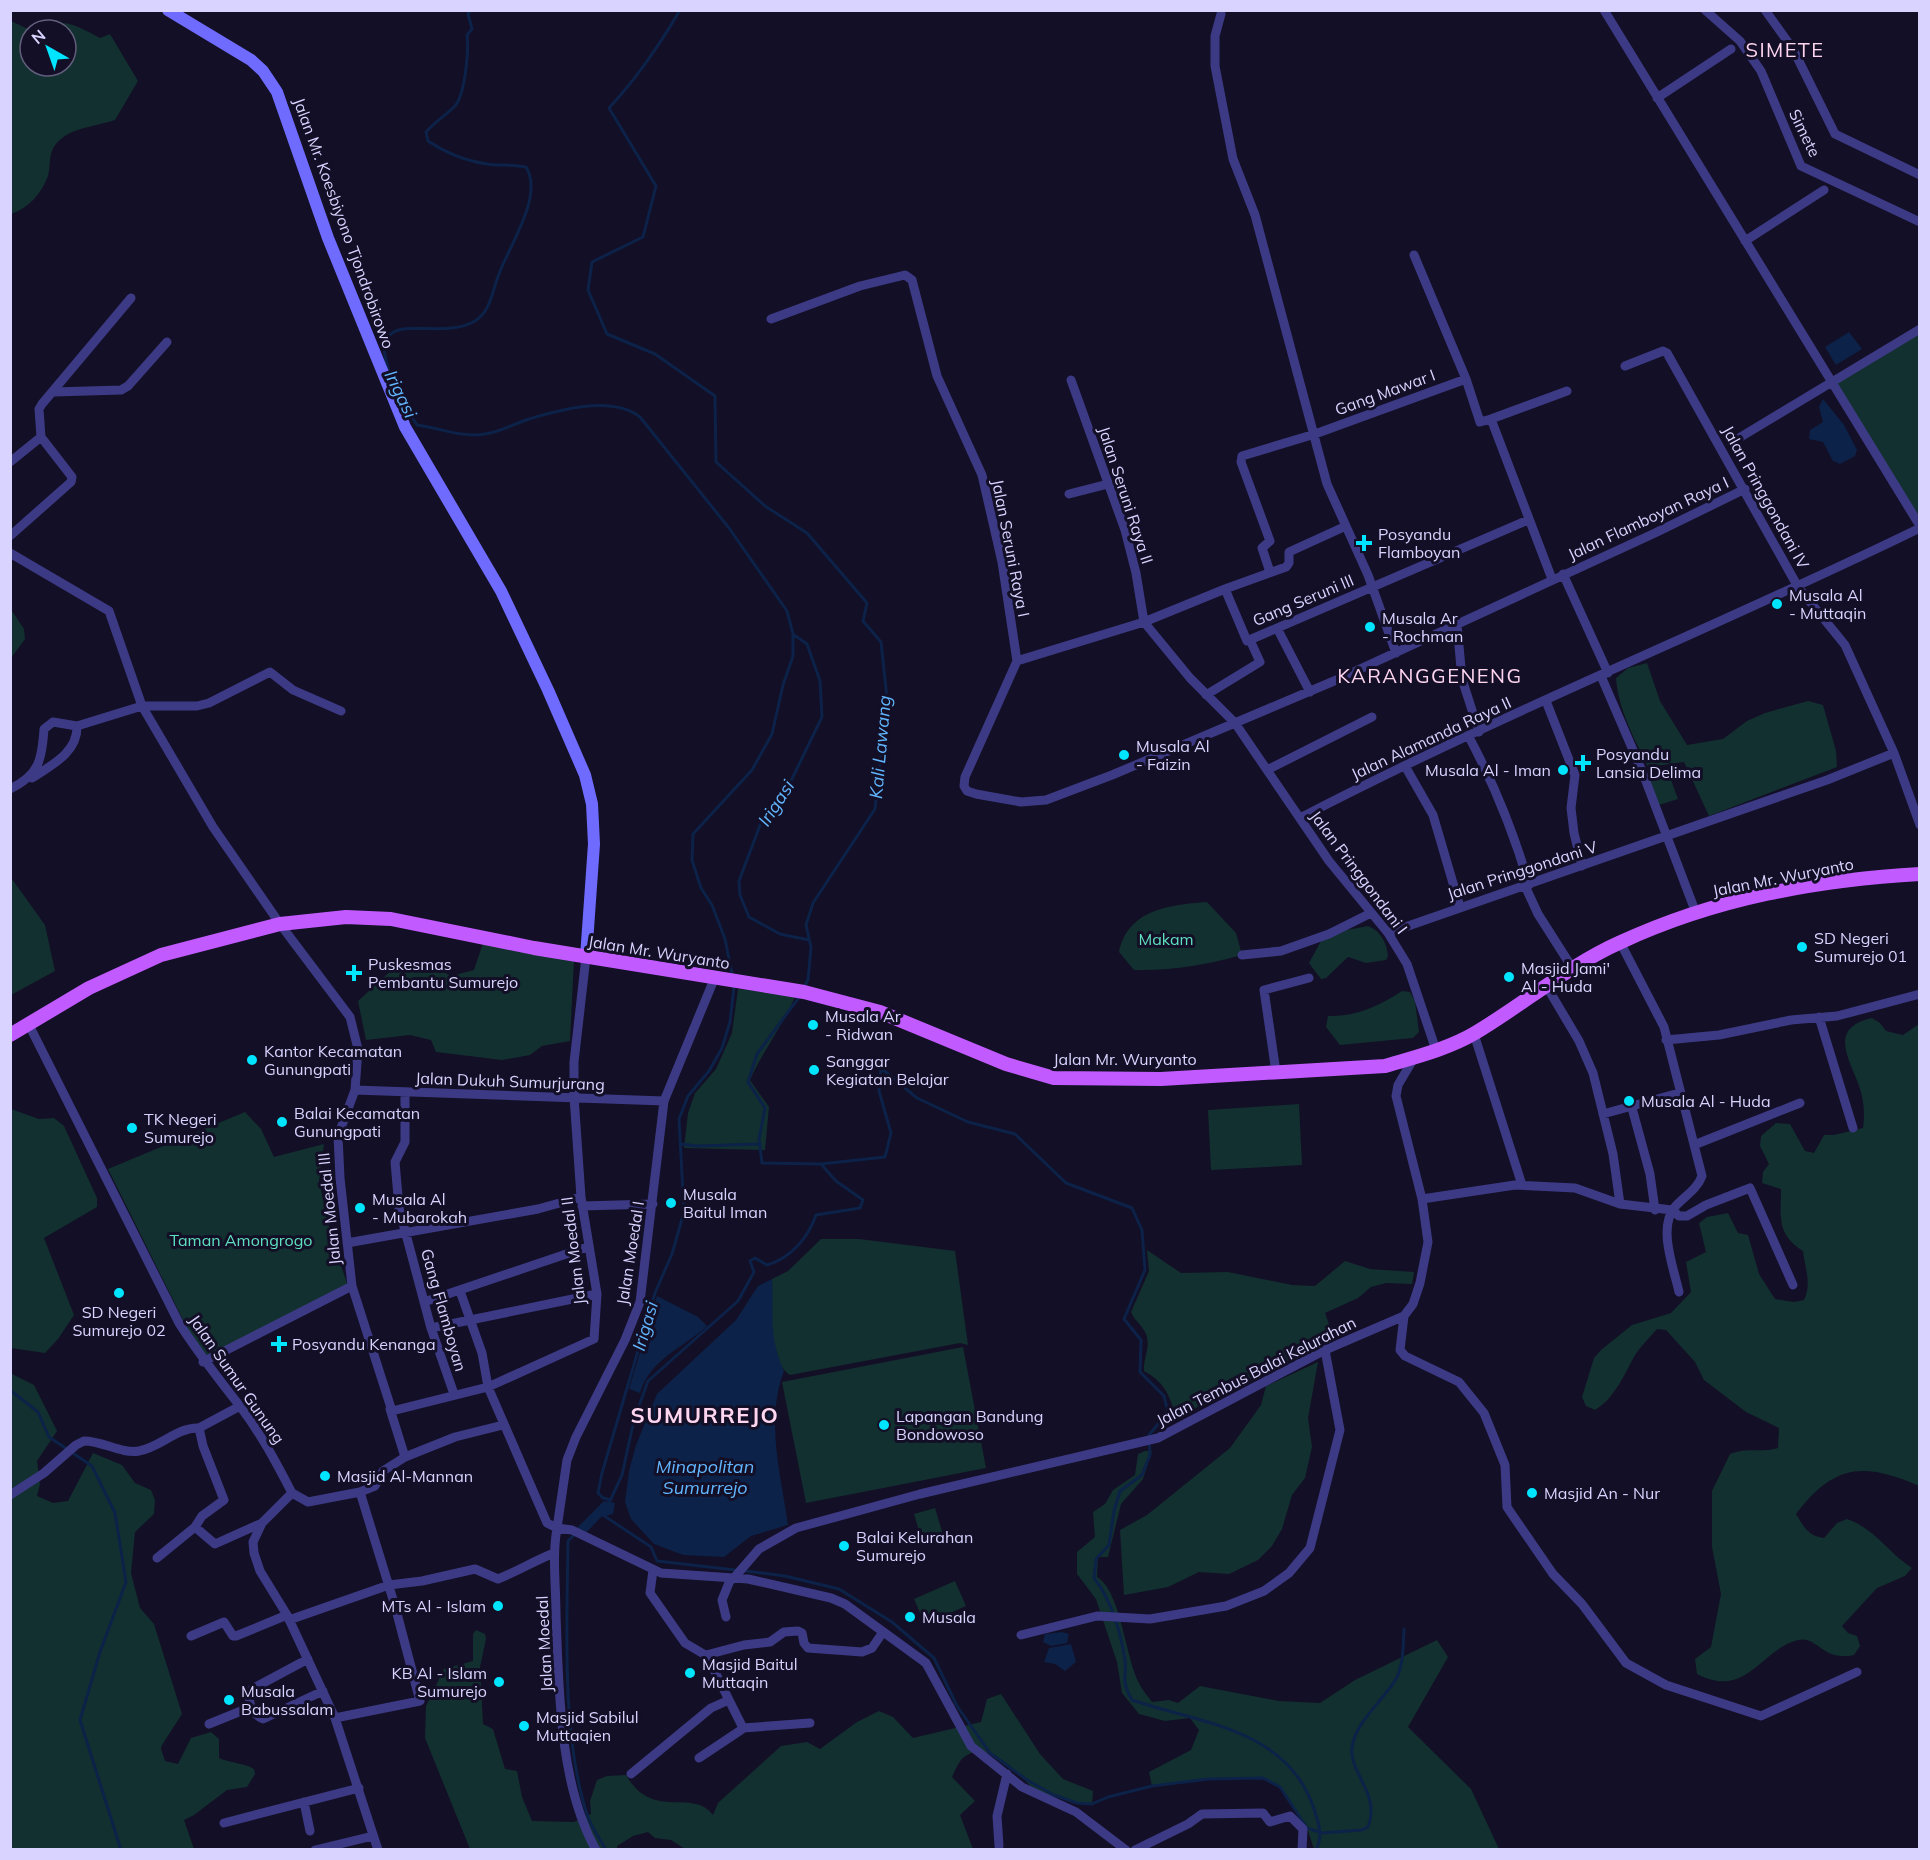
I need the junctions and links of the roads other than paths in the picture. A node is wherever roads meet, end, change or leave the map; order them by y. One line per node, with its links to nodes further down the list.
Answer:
1 (168, 10): 77 (main road, Jalan Mr. Koesbiyono Tjondrobirowo)
2 (1604, 10): 7 (street)
3 (1705, 10): 10 (street, Simete)
4 (1765, 10): 8 (street)
5 (1221, 14): 24 (street)
6 (1731, 49): 7 (street)
7 (1657, 98): 11 (street)
8 (1920, 175)
9 (1824, 189): 11 (street)
10 (1920, 222)
11 (1745, 241): 20 (street)
12 (1414, 255): 18 (street)
13 (131, 298): 22 (street)
14 (771, 319): 47 (street, Jalan Seruni Raya I)
15 (1920, 329): 20 (street)
16 (167, 342): 22 (street)
17 (1625, 366): 29 (street, Jalan Pringgondani IV)
18 (1466, 379): 23 (street); 24 (street, Gang Mawar I)
19 (1071, 380): 28 (street, Jalan Seruni Raya II)
20 (1831, 383): 26 (street); 33 (street)
21 (1567, 391): 23 (street)
22 (54, 392): 25 (street)
23 (1491, 419): 31 (street)
24 (1316, 434): 32 (street); 36 (street, Gang Mawar I)
25 (41, 437): 27 (street); 34 (street)
26 (1734, 441)
27 (10, 462)
28 (1108, 484): 30 (street); 42 (street, Jalan Seruni Raya II)
29 (1745, 489): 37 (street, Jalan Flamboyan Raya I); 39 (street, Jalan Pringgondani IV)
30 (1069, 494)
31 (1528, 520): 38 (street); 40 (street, Gang Seruni III)
32 (1346, 526): 36 (street); 40 (street)
33 (1920, 527): 39 (street, Jalan Alamanda Raya II)
34 (10, 536)
35 (10, 553): 52 (street, Jalan Moedal III)
36 (1270, 572): 41 (street)
37 (1563, 574): 38 (street, Jalan Flamboyan Raya I); 48 (street)
38 (1551, 579): 43 (street, Jalan Flamboyan Raya I)
39 (1798, 586): 48 (street, Jalan Alamanda Raya II); 59 (street, Jalan Pringgondani IV)
40 (1372, 588): 44 (street, Gang Seruni III); 46 (street)
41 (1225, 589): 42 (street); 45 (street, Gang Seruni III)
42 (1144, 622): 47 (street); 50 (street)
43 (1457, 624): 46 (street, Jalan Flamboyan Raya I); 57 (street)
44 (1277, 627): 45 (street, Gang Seruni III); 49 (street)
45 (1250, 640): 50 (street)
46 (1396, 653): 49 (street, Jalan Flamboyan Raya I)
47 (1017, 661): 55 (street)
48 (1605, 674): 51 (street, Jalan Alamanda Raya II); 66 (street)
49 (1310, 692): 55 (street, Jalan Flamboyan Raya I)
50 (1206, 695): 55 (street)
51 (1546, 701): 57 (street, Jalan Alamanda Raya II); 67 (street)
52 (142, 706): 53 (street); 56 (street); 73 (street, Jalan Moedal III)
53 (341, 711)
54 (1372, 717): 61 (street)
55 (1235, 723): 61 (street, Jalan Pringgondani I)
56 (77, 726): 62 (street); 62 (street)
57 (1479, 732): 58 (street, Jalan Alamanda Raya II)
58 (1469, 737): 60 (street, Jalan Alamanda Raya II); 69 (street)
59 (1894, 753): 65 (street, Jalan Pringgondani IV); 66 (street, Jalan Pringgondani V)
60 (1405, 765): 64 (street, Jalan Alamanda Raya II); 70 (street)
61 (1267, 770): 64 (street, Jalan Pringgondani I)
62 (28, 780): 63 (street)
63 (10, 789)
64 (1300, 818): 71 (street, Jalan Pringgondani I)
65 (1920, 825)
66 (1666, 836): 67 (street, Jalan Pringgondani V); 72 (street)
67 (1582, 867): 69 (street, Jalan Pringgondani V)
68 (1920, 874): 72 (main road, Jalan Mr. Wuryanto)
69 (1527, 886): 70 (street, Jalan Pringgondani V); 78 (street)
70 (1460, 907): 74 (street, Jalan Pringgondani V)
71 (1371, 913): 74 (street, Jalan Pringgondani I); 76 (street)
72 (1696, 913): 75 (main road, Jalan Mr. Wuryanto)
73 (280, 924): 77 (main road, Jalan Mr. Wuryanto); 84 (main road, Jalan Mr. Wuryanto); 91 (street, Jalan Moedal III)
74 (1388, 933): 88 (street, Jalan Pringgondani I)
75 (1620, 942): 78 (main road, Jalan Mr. Wuryanto); 87 (street)
76 (1242, 955)
77 (586, 957): 79 (main road, Jalan Mr. Wuryanto); 94 (street, Jalan Moedal II)
78 (1573, 969): 81 (main road, Jalan Mr. Wuryanto)
79 (715, 977): 90 (main road, Jalan Mr. Wuryanto); 95 (street, Jalan Moedal I)
80 (1310, 978): 90 (street)
81 (1547, 987): 85 (main road, Jalan Mr. Wuryanto); 98 (street)
82 (1920, 994): 83 (street)
83 (1819, 1017): 87 (street); 99 (street)
84 (29, 1025): 86 (main road, Jalan Mr. Wuryanto); 121 (street, Jalan Sumur Gunung)
85 (1474, 1034): 88 (main road, Jalan Mr. Wuryanto); 101 (street)
86 (10, 1035)
87 (1666, 1040): 93 (street)
88 (1436, 1050): 89 (main road, Jalan Mr. Wuryanto)
89 (1413, 1058): 90 (main road, Jalan Mr. Wuryanto); 102 (street)
90 (1276, 1072)
91 (354, 1090): 92 (street, Jalan Dukuh Sumurjurang); 109 (street, Jalan Moedal III)
92 (405, 1093): 94 (street, Jalan Dukuh Sumurjurang); 108 (street, Gang Flamboyan)
93 (1679, 1093): 97 (street); 100 (street)
94 (574, 1097): 95 (street, Jalan Dukuh Sumurjurang); 103 (street, Jalan Moedal II)
95 (664, 1101): 104 (street, Jalan Moedal I)
96 (1800, 1103): 100 (street)
97 (1632, 1108): 98 (street); 106 (street)
98 (1603, 1114): 105 (street)
99 (1853, 1128)
100 (1694, 1145): 107 (street)
101 (1522, 1185): 102 (street); 105 (street)
102 (1422, 1199): 117 (street)
103 (581, 1202): 104 (street); 108 (street); 110 (street, Jalan Moedal II)
104 (653, 1204): 134 (street, Jalan Moedal I)
105 (1620, 1204): 106 (street)
106 (1655, 1210): 107 (street)
107 (1672, 1210): 111 (street); 114 (street)
108 (406, 1233): 109 (street); 116 (street, Gang Flamboyan)
109 (347, 1244): 112 (street, Jalan Moedal III)
110 (587, 1247): 113 (street); 115 (street, Jalan Moedal II)
111 (1793, 1285)
112 (352, 1286): 121 (street); 125 (street, Jalan Moedal III)
113 (460, 1291): 116 (street); 118 (street)
114 (1679, 1292)
115 (597, 1294): 118 (street); 122 (street, Jalan Moedal II)
116 (424, 1302): 119 (street, Gang Flamboyan)
117 (1404, 1316): 120 (street, Jalan Tembus Balai Kelurahan); 148 (street)
118 (471, 1320): 119 (street); 122 (street)
119 (431, 1328): 123 (street, Gang Flamboyan)
120 (1325, 1350): 139 (street, Jalan Tembus Balai Kelurahan); 144 (street)
121 (203, 1362): 124 (street, Jalan Sumur Gunung)
122 (488, 1387): 123 (street); 126 (street)
123 (454, 1394): 125 (street)
124 (240, 1406): 127 (street); 130 (street, Jalan Sumur Gunung)
125 (390, 1409): 128 (street, Jalan Moedal III)
126 (503, 1425): 128 (street); 134 (street)
127 (199, 1428): 131 (street); 133 (street)
128 (405, 1457): 129 (street)
129 (360, 1492): 130 (street); 140 (street)
130 (292, 1493): 132 (street)
131 (10, 1494)
132 (262, 1523): 133 (street); 142 (street)
133 (195, 1527): 137 (street)
134 (557, 1528): 135 (street, Jalan Moedal I); 138 (street)
135 (555, 1539): 136 (street, Jalan Moedal)
136 (554, 1553): 140 (street); 167 (street, Jalan Moedal)
137 (157, 1558)
138 (653, 1570): 139 (street); 146 (street)
139 (732, 1579): 141 (street); 143 (street)
140 (389, 1585): 142 (street); 152 (street)
141 (726, 1617)
142 (288, 1618): 145 (street); 147 (street)
143 (883, 1632): 146 (street); 158 (street)
144 (1021, 1635)
145 (191, 1636)
146 (706, 1655): 150 (street)
147 (308, 1659): 149 (street); 151 (street)
148 (1857, 1672)
149 (323, 1691): 151 (street); 152 (street)
150 (729, 1700): 155 (street); 157 (street)
151 (251, 1707): 154 (street)
152 (335, 1718): 159 (street)
153 (810, 1723): 155 (street)
154 (209, 1724)
155 (744, 1728): 156 (street)
156 (699, 1758)
157 (631, 1774)
158 (1007, 1774): 164 (street); 168 (street)
159 (358, 1788): 160 (street); 163 (street)
160 (304, 1802): 161 (street); 162 (street)
161 (224, 1823)
162 (310, 1831)
163 (373, 1836): 165 (street); 166 (street)
164 (999, 1846)
165 (315, 1850)
166 (378, 1850)
167 (596, 1850)
168 (1126, 1850)
169 (1135, 1850): 170 (street)
170 (1302, 1850)

